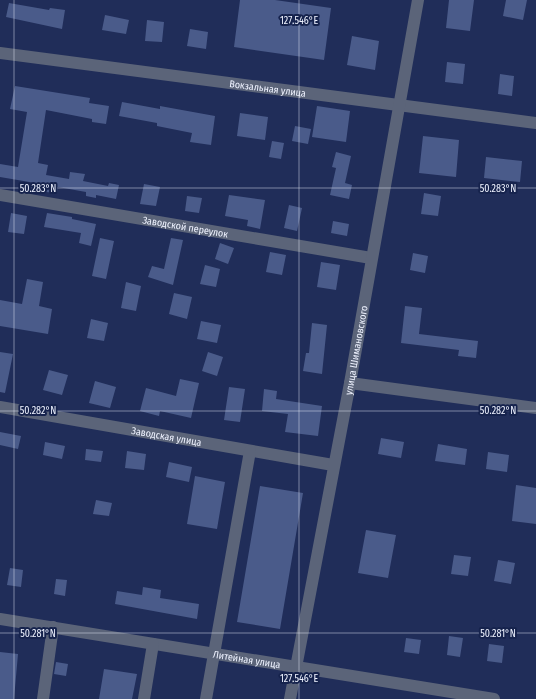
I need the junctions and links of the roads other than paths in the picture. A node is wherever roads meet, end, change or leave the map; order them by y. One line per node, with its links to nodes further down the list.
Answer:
1 (418, 0): 3 (street, улица Шимановского)
2 (0, 53): 3 (street, Вокзальная улица)
3 (399, 104): 4 (street, Вокзальная улица); 6 (street, улица Шимановского)
4 (536, 123)
5 (0, 195): 6 (street, Заводской переулок)
6 (371, 258): 7 (street, улица Шимановского)
7 (350, 383): 9 (street); 11 (street, улица Шимановского)
8 (0, 407): 10 (street, Заводская улица)
9 (536, 408)
10 (250, 451): 11 (street, Заводская улица); 15 (street)
11 (333, 465): 16 (street, улица Шимановского)
12 (0, 619): 13 (street, Литейная улица)
13 (53, 627): 14 (street, Литейная улица); 17 (street)
14 (153, 644): 15 (street, Литейная улица); 18 (street)
15 (213, 654): 16 (street, Литейная улица); 19 (street)
16 (295, 667): 20 (street, улица Шимановского); 21 (street, Литейная улица)
17 (43, 699)
18 (144, 699)
19 (206, 699)
20 (290, 699)
21 (494, 699)

